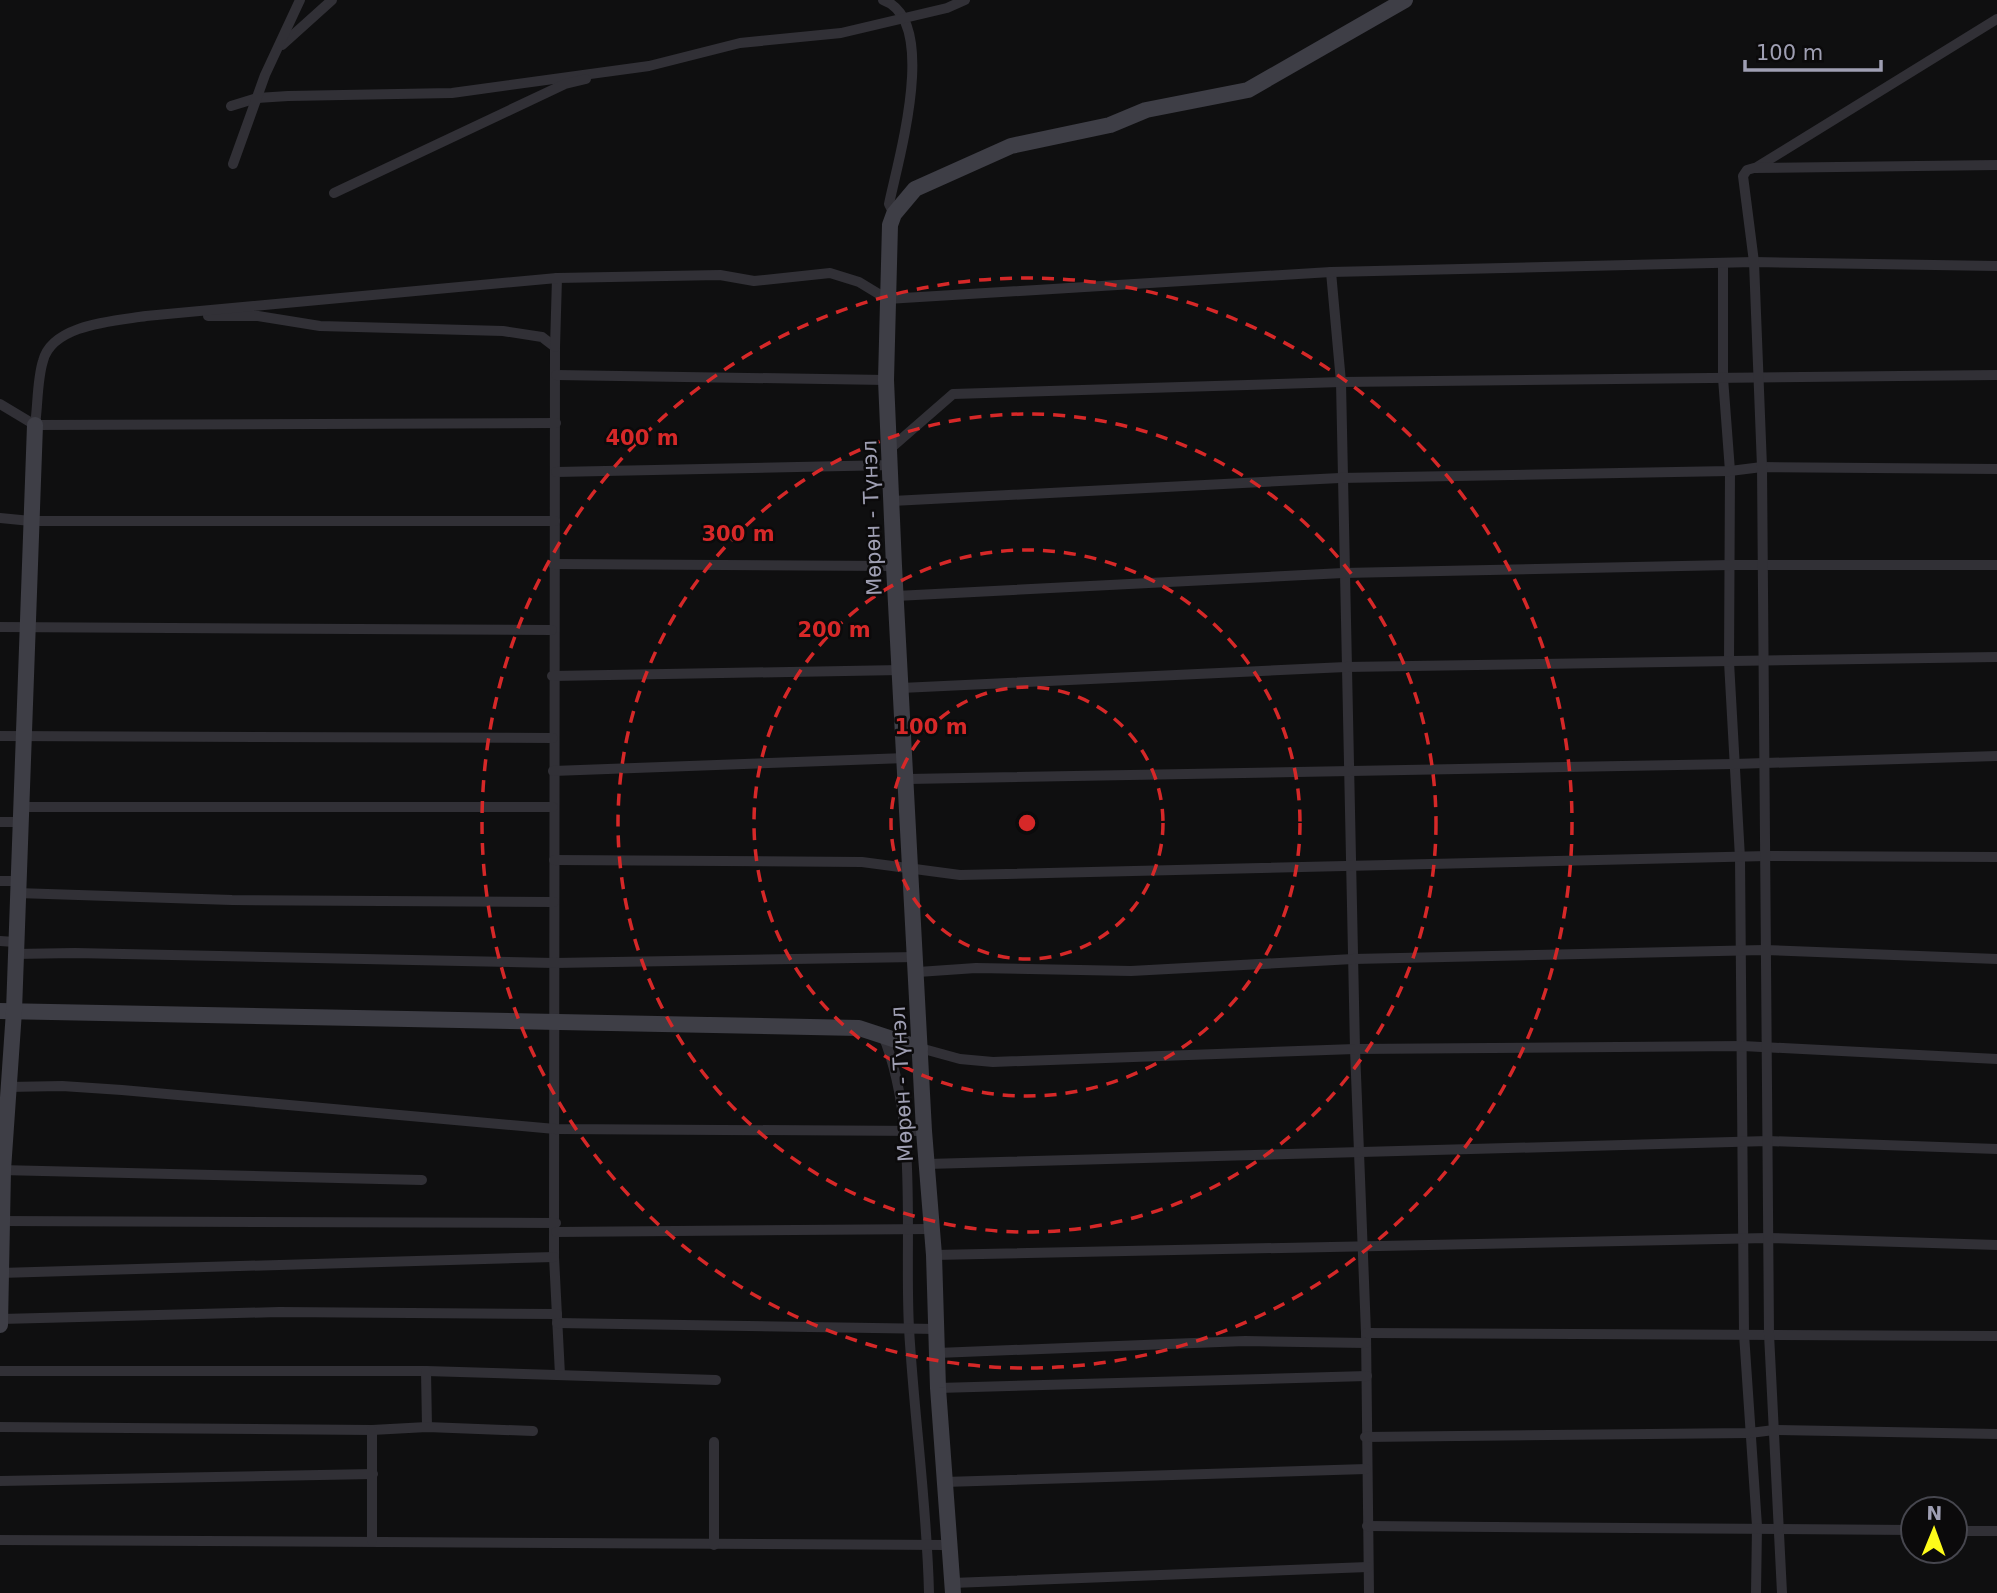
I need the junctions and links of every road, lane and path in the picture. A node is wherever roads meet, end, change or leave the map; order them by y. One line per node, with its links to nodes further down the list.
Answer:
1 (300, 0): 8 (street)
2 (332, 0): 8 (street)
3 (883, 0): 6 (street)
4 (965, 0): 6 (street)
5 (1405, 0): 16 (street)
6 (905, 18): 9 (street); 16 (street)
7 (1997, 19): 14 (street)
8 (277, 50): 10 (street)
9 (628, 68): 10 (street); 15 (street)
10 (257, 98): 11 (street); 12 (street)
11 (232, 106)
12 (233, 164)
13 (1997, 165): 14 (street)
14 (1754, 169): 17 (street)
15 (334, 193)
16 (894, 214): 22 (street, Мөрөн - Түнэл)
17 (1754, 262): 18 (street); 19 (street); 28 (street)
18 (1723, 263): 20 (street); 27 (street)
19 (1997, 266)
20 (1331, 272): 22 (street); 30 (street)
21 (556, 278): 22 (street); 23 (street); 24 (street)
22 (887, 299): 29 (street, Мөрөн - Түнэл)
23 (146, 316): 24 (street); 33 (street)
24 (555, 346): 25 (street)
25 (556, 375): 29 (street); 32 (street)
26 (1997, 375): 28 (street)
27 (1723, 377): 28 (street); 30 (street); 37 (street)
28 (1757, 377): 35 (street)
29 (886, 380): 34 (street, Мөрөн - Түнэл)
30 (1341, 382): 34 (street); 39 (street)
31 (0, 404): 33 (street)
32 (556, 424): 33 (street); 38 (street)
33 (35, 425): 42 (street)
34 (891, 457): 38 (street); 40 (street, Мөрөн - Түнэл)
35 (1762, 467): 36 (street); 37 (street); 45 (street)
36 (1997, 469)
37 (1730, 471): 39 (street); 46 (street)
38 (556, 472): 43 (street)
39 (1340, 478): 40 (street); 49 (street)
40 (892, 501): 48 (street, Мөрөн - Түнэл)
41 (0, 518): 42 (street)
42 (31, 521): 43 (street); 52 (street)
43 (555, 522): 44 (street)
44 (553, 564): 48 (street); 53 (street)
45 (1761, 564): 46 (street); 47 (street); 55 (street)
46 (1730, 565): 49 (street); 56 (street)
47 (1997, 565)
48 (894, 566): 50 (street, Мөрөн - Түнэл)
49 (1343, 573): 50 (street); 57 (street)
50 (896, 596): 58 (street, Мөрөн - Түнэл)
51 (0, 627): 52 (street)
52 (28, 628): 53 (street); 62 (street)
53 (552, 630): 59 (street)
54 (1997, 657): 55 (street)
55 (1762, 659): 56 (street); 66 (street)
56 (1729, 662): 57 (street); 67 (street)
57 (1346, 667): 60 (street); 69 (street)
58 (901, 670): 59 (street); 60 (street, Мөрөн - Түнэл)
59 (552, 676): 63 (street)
60 (901, 688): 65 (street, Мөрөн - Түнэл)
61 (0, 736): 62 (street)
62 (25, 737): 63 (street); 72 (street)
63 (553, 738): 68 (street)
64 (1997, 757): 66 (street)
65 (906, 758): 68 (street); 70 (street, Мөрөн - Түнэл)
66 (1766, 763): 67 (street); 74 (street)
67 (1734, 764): 69 (street); 76 (street)
68 (553, 771): 71 (street)
69 (1349, 772): 70 (street); 78 (street)
70 (908, 779): 79 (street, Мөрөн - Түнэл)
71 (553, 807): 72 (street); 77 (street)
72 (21, 814): 73 (street); 81 (street)
73 (0, 822)
74 (1767, 856): 75 (street); 76 (street); 84 (street)
75 (1997, 857)
76 (1740, 858): 78 (street); 85 (street)
77 (554, 860): 79 (street); 82 (street)
78 (1351, 868): 79 (street); 86 (street)
79 (912, 869): 89 (street, Мөрөн - Түнэл)
80 (0, 881): 81 (street)
81 (17, 887): 82 (street); 83 (street)
82 (554, 902): 88 (street)
83 (10, 946): 88 (street); 90 (street)
84 (1765, 950): 85 (street); 87 (street); 94 (street)
85 (1740, 951): 86 (street); 93 (street)
86 (1353, 959): 89 (street); 96 (street)
87 (1997, 959)
88 (554, 963): 89 (street); 91 (street)
89 (917, 964): 95 (street, Мөрөн - Түнэл)
90 (7, 1011): 91 (street); 98 (street)
91 (555, 1021): 92 (street); 99 (street)
92 (883, 1033): 95 (street); 100 (street)
93 (1743, 1046): 94 (street); 96 (street); 103 (street)
94 (1765, 1047): 97 (street); 102 (street)
95 (920, 1048): 96 (street); 101 (street, Мөрөн - Түнэл)
96 (1354, 1049): 105 (street)
97 (1997, 1059)
98 (6, 1077): 99 (street); 107 (street)
99 (555, 1129): 100 (street); 110 (street)
100 (904, 1131): 101 (street); 111 (street)
101 (924, 1131): 106 (street, Мөрөн - Түнэл)
102 (1768, 1141): 103 (street); 104 (street); 113 (street)
103 (1742, 1143): 105 (street); 114 (street)
104 (1997, 1149)
105 (1358, 1154): 106 (street); 116 (street)
106 (926, 1164): 112 (street, Мөрөн - Түнэл)
107 (2, 1170): 108 (street); 109 (street)
108 (422, 1180)
109 (1, 1221): 110 (street); 119 (street)
110 (556, 1227): 111 (street); 118 (street)
111 (907, 1229): 112 (street); 123 (street)
112 (932, 1229): 117 (street, Мөрөн - Түнэл)
113 (1768, 1238): 114 (street); 115 (street); 126 (street)
114 (1743, 1239): 116 (street); 125 (street)
115 (1997, 1245)
116 (1360, 1249): 117 (street); 128 (street)
117 (934, 1255): 124 (street, Мөрөн - Түнэл)
118 (554, 1257): 119 (street); 121 (street)
119 (1, 1273): 120 (street)
120 (1, 1319): 121 (street); 122 (street)
121 (557, 1319): 123 (street); 132 (street)
122 (0, 1325)
123 (909, 1328): 124 (street); 157 (street)
124 (937, 1329): 129 (street, Мөрөн - Түнэл)
125 (1744, 1334): 126 (street); 128 (street); 141 (street)
126 (1769, 1334): 127 (street); 139 (street)
127 (1997, 1336)
128 (1366, 1338): 129 (street); 133 (street)
129 (937, 1353): 135 (street, Мөрөн - Түнэл)
130 (0, 1371): 131 (street)
131 (426, 1371): 132 (street); 137 (street)
132 (560, 1375): 134 (street)
133 (1367, 1376): 135 (street); 143 (street)
134 (716, 1380)
135 (938, 1388): 148 (street, Мөрөн - Түнэл)
136 (0, 1427): 138 (street)
137 (427, 1427): 138 (street); 140 (street)
138 (372, 1430): 146 (street)
139 (1774, 1430): 141 (street); 142 (street); 151 (street)
140 (533, 1431)
141 (1750, 1433): 143 (street); 150 (street)
142 (1997, 1434)
143 (1365, 1437): 145 (street)
144 (714, 1442): 158 (street)
145 (1366, 1469): 148 (street); 149 (street)
146 (373, 1474): 147 (street); 156 (street)
147 (0, 1481)
148 (944, 1482): 159 (street, Мөрөн - Түнэл)
149 (1367, 1526): 150 (street); 160 (street)
150 (1757, 1527): 151 (street); 164 (street)
151 (1778, 1527): 152 (street); 165 (street)
152 (1899, 1530)
153 (1969, 1531): 154 (street)
154 (1997, 1531)
155 (0, 1540): 156 (street)
156 (372, 1541): 158 (street)
157 (928, 1544): 158 (street); 159 (street); 162 (street)
158 (713, 1545)
159 (947, 1545): 161 (street, Мөрөн - Түнэл)
160 (1368, 1567): 161 (street); 163 (street)
161 (953, 1588)
162 (929, 1593)
163 (1369, 1593)
164 (1756, 1593)
165 (1782, 1593)

